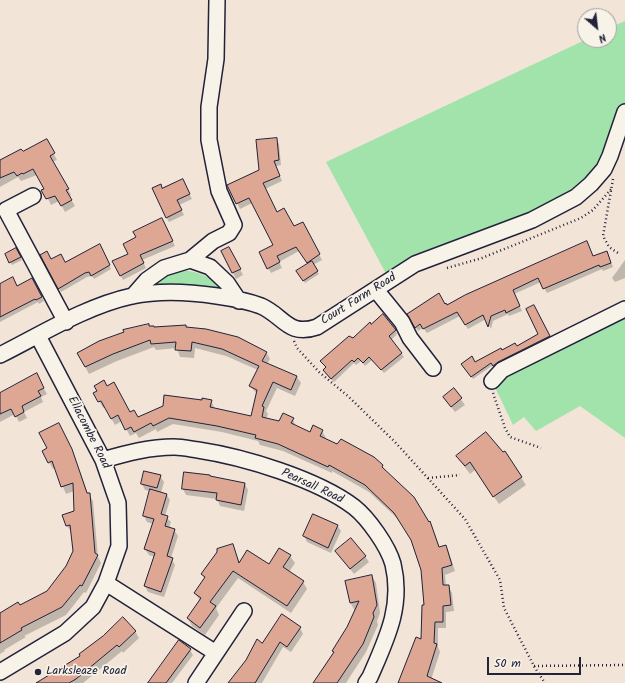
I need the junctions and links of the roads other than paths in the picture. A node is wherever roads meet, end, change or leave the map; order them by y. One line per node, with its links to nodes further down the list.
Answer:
1 (217, 0): 5 (street)
2 (624, 117): 6 (street, Court Farm Road)
3 (33, 196): 4 (street)
4 (3, 212): 10 (street)
5 (190, 260): 7 (street); 8 (street)
6 (376, 290): 8 (street, Court Farm Road); 13 (street)
7 (133, 296): 8 (street); 10 (street)
8 (239, 301)
9 (625, 309): 14 (street)
10 (66, 322): 11 (street)
11 (38, 336): 12 (street); 15 (street, Ellacombe Road)
12 (0, 356)
13 (433, 368)
14 (492, 381)
15 (103, 460): 16 (street, Ellacombe Road); 21 (street, Pearsall Road)
16 (106, 583): 18 (street); 19 (street, Ellacombe Road)
17 (244, 611): 18 (street)
18 (216, 653): 20 (street)
19 (0, 672)
20 (196, 683)
21 (366, 683)

